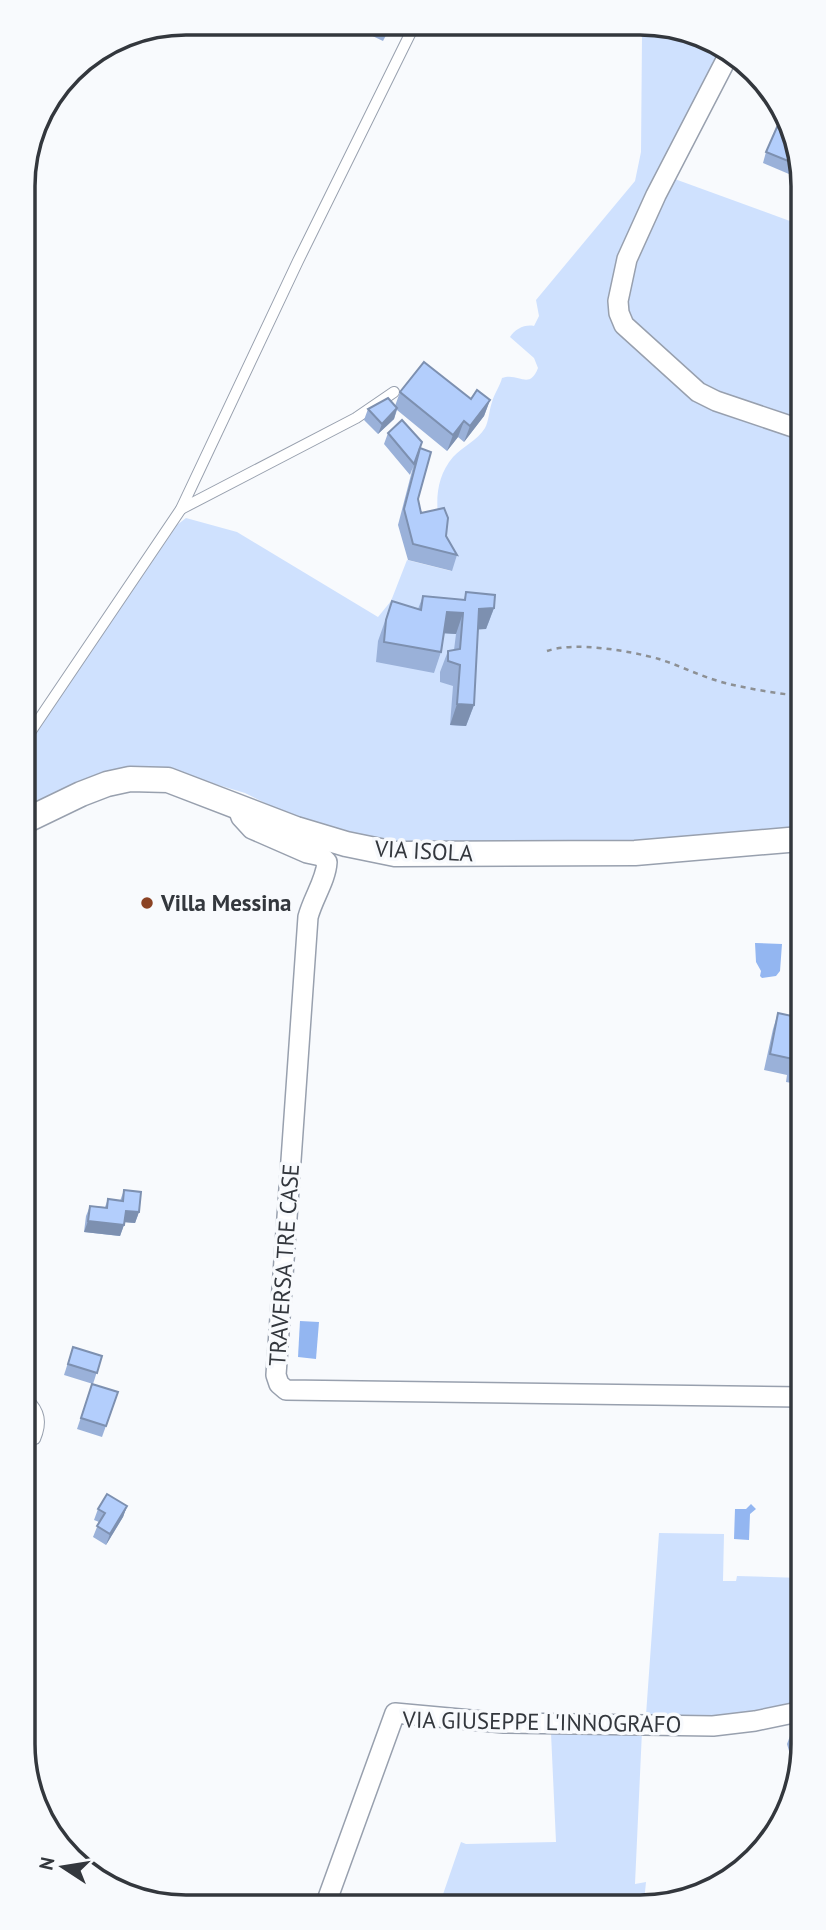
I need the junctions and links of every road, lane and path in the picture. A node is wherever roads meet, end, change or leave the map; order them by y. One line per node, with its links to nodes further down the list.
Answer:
1 (410, 35): 5 (lane)
2 (725, 61): 4 (street)
3 (394, 392): 5 (lane)
4 (791, 426)
5 (181, 509): 8 (lane)
6 (547, 651): 7 (path)
7 (791, 694)
8 (35, 725)
9 (237, 806): 10 (street, VIA ISOLA); 11 (street, VIA ISOLA); 12 (street, TRAVERSA TRE CASE)
10 (35, 816)
11 (791, 840)
12 (791, 1397)
13 (35, 1410): 14 (lane)
14 (35, 1439)
15 (791, 1714): 16 (street, VIA GIUSEPPE L'INNOGRAFO)
16 (329, 1895)

